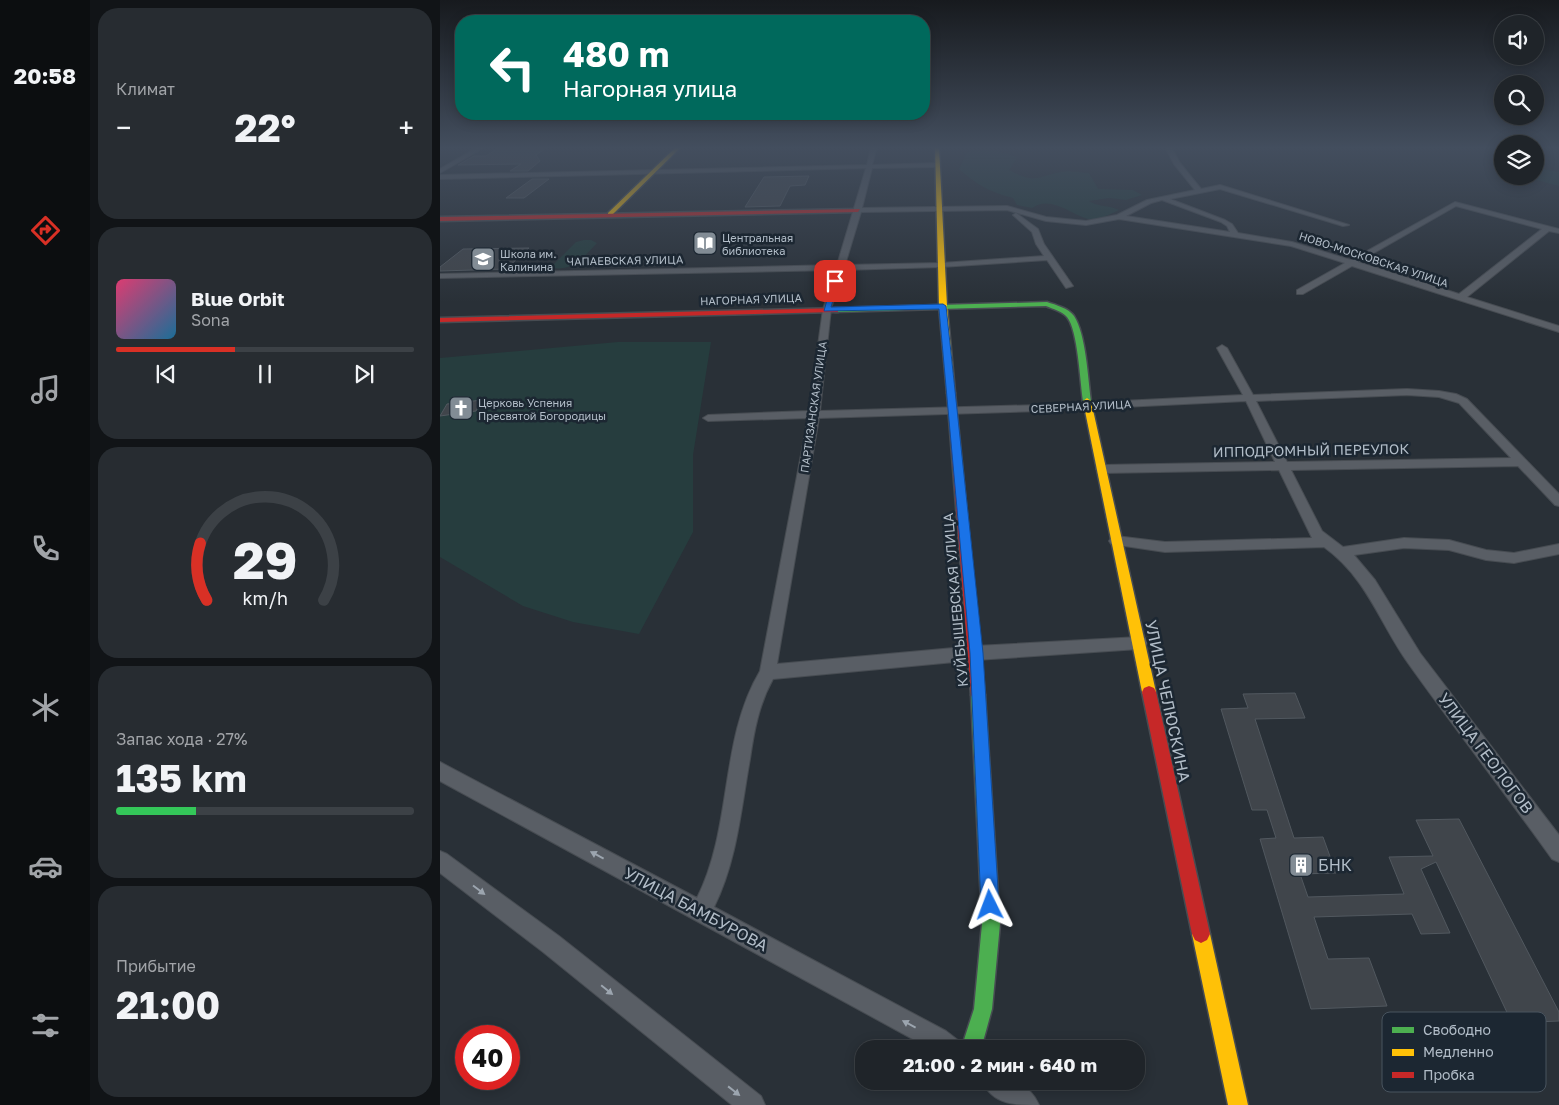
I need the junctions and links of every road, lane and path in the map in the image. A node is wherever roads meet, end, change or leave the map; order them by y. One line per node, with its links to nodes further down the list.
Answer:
1 (626, 199): 9 (street)
2 (861, 199): 7 (street, ПАРТИЗАНСКАЯ УЛИЦА)
3 (939, 199): 6 (street, КУЙБЫШЕВСКАЯ УЛИЦА)
4 (1164, 199): 10 (street); 15 (street)
5 (1258, 199): 12 (street)
6 (939, 209): 7 (street); 8 (street); 18 (street, КУЙБЫШЕВСКАЯ УЛИЦА)
7 (858, 210): 9 (street); 19 (street, ПАРТИЗАНСКАЯ УЛИЦА)
8 (1014, 210): 10 (street); 16 (street)
9 (610, 214): 11 (street)
10 (1119, 217): 15 (street, НОВО-МОСКОВСКАЯ УЛИЦА)
11 (440, 219)
12 (1345, 225)
13 (1548, 228): 14 (street); 17 (street); 23 (street)
14 (1559, 231)
15 (1235, 234): 17 (street, НОВО-МОСКОВСКАЯ УЛИЦА)
16 (1050, 258): 18 (street, ЧАПАЕВСКАЯ УЛИЦА); 21 (street)
17 (1351, 263): 22 (street); 23 (street, НОВО-МОСКОВСКАЯ УЛИЦА)
18 (941, 265): 19 (street, ЧАПАЕВСКАЯ УЛИЦА); 24 (street, КУЙБЫШЕВСКАЯ УЛИЦА)
19 (839, 267): 20 (street, ЧАПАЕВСКАЯ УЛИЦА); 26 (street, ПАРТИЗАНСКАЯ УЛИЦА)
20 (440, 276)
21 (1069, 286)
22 (1300, 292)
23 (1460, 298): 28 (street, НОВО-МОСКОВСКАЯ УЛИЦА)
24 (943, 306): 25 (street, НАГОРНАЯ УЛИЦА); 26 (street, НАГОРНАЯ УЛИЦА); 32 (street, КУЙБЫШЕВСКАЯ УЛИЦА)
25 (1061, 308): 31 (street, УЛИЦА ЧЕЛЮСКИНА)
26 (827, 309): 27 (street, НАГОРНАЯ УЛИЦА); 33 (street, ПАРТИЗАНСКАЯ УЛИЦА)
27 (440, 320)
28 (1559, 329)
29 (1222, 348): 30 (street)
30 (1249, 397): 31 (street, СЕВЕРНАЯ УЛИЦА); 35 (street, СЕВЕРНАЯ УЛИЦА); 36 (street)
31 (1088, 406): 32 (street, СЕВЕРНАЯ УЛИЦА); 37 (street, УЛИЦА ЧЕЛЮСКИНА)
32 (953, 411): 33 (street, СЕВЕРНАЯ УЛИЦА); 44 (street, КУЙБЫШЕВСКАЯ УЛИЦА)
33 (814, 414): 34 (street, СЕВЕРНАЯ УЛИЦА); 45 (street, ПАРТИЗАНСКАЯ УЛИЦА)
34 (708, 418)
35 (1521, 462): 36 (street, ИППОДРОМНЫЙ ПЕРЕУЛОК); 38 (street)
36 (1283, 466): 37 (street, ИППОДРОМНЫЙ ПЕРЕУЛОК); 40 (street)
37 (1102, 469): 39 (street, УЛИЦА ЧЕЛЮСКИНА)
38 (1559, 502)
39 (1116, 541): 40 (street); 43 (street, УЛИЦА ЧЕЛЮСКИНА)
40 (1326, 542): 42 (street, УЛИЦА ГЕОЛОГОВ)
41 (1559, 549): 42 (street)
42 (1342, 552): 47 (street, УЛИЦА ГЕОЛОГОВ)
43 (1139, 643): 44 (street); 55 (street, УЛИЦА ЧЕЛЮСКИНА)
44 (976, 653): 45 (street); 51 (street, КУЙБЫШЕВСКАЯ УЛИЦА)
45 (768, 672): 49 (street, ПАРТИЗАНСКАЯ УЛИЦА)
46 (440, 771): 49 (street, УЛИЦА БАМБУРОВА, one-way to 46)
47 (1559, 852)
48 (440, 861): 53 (street, one-way to 53)
49 (701, 912): 50 (street, УЛИЦА БАМБУРОВА, one-way to 49)
50 (939, 1040)
51 (974, 1040)
52 (1006, 1090): 54 (street)
53 (752, 1105)
54 (1026, 1105)
55 (1238, 1105)

